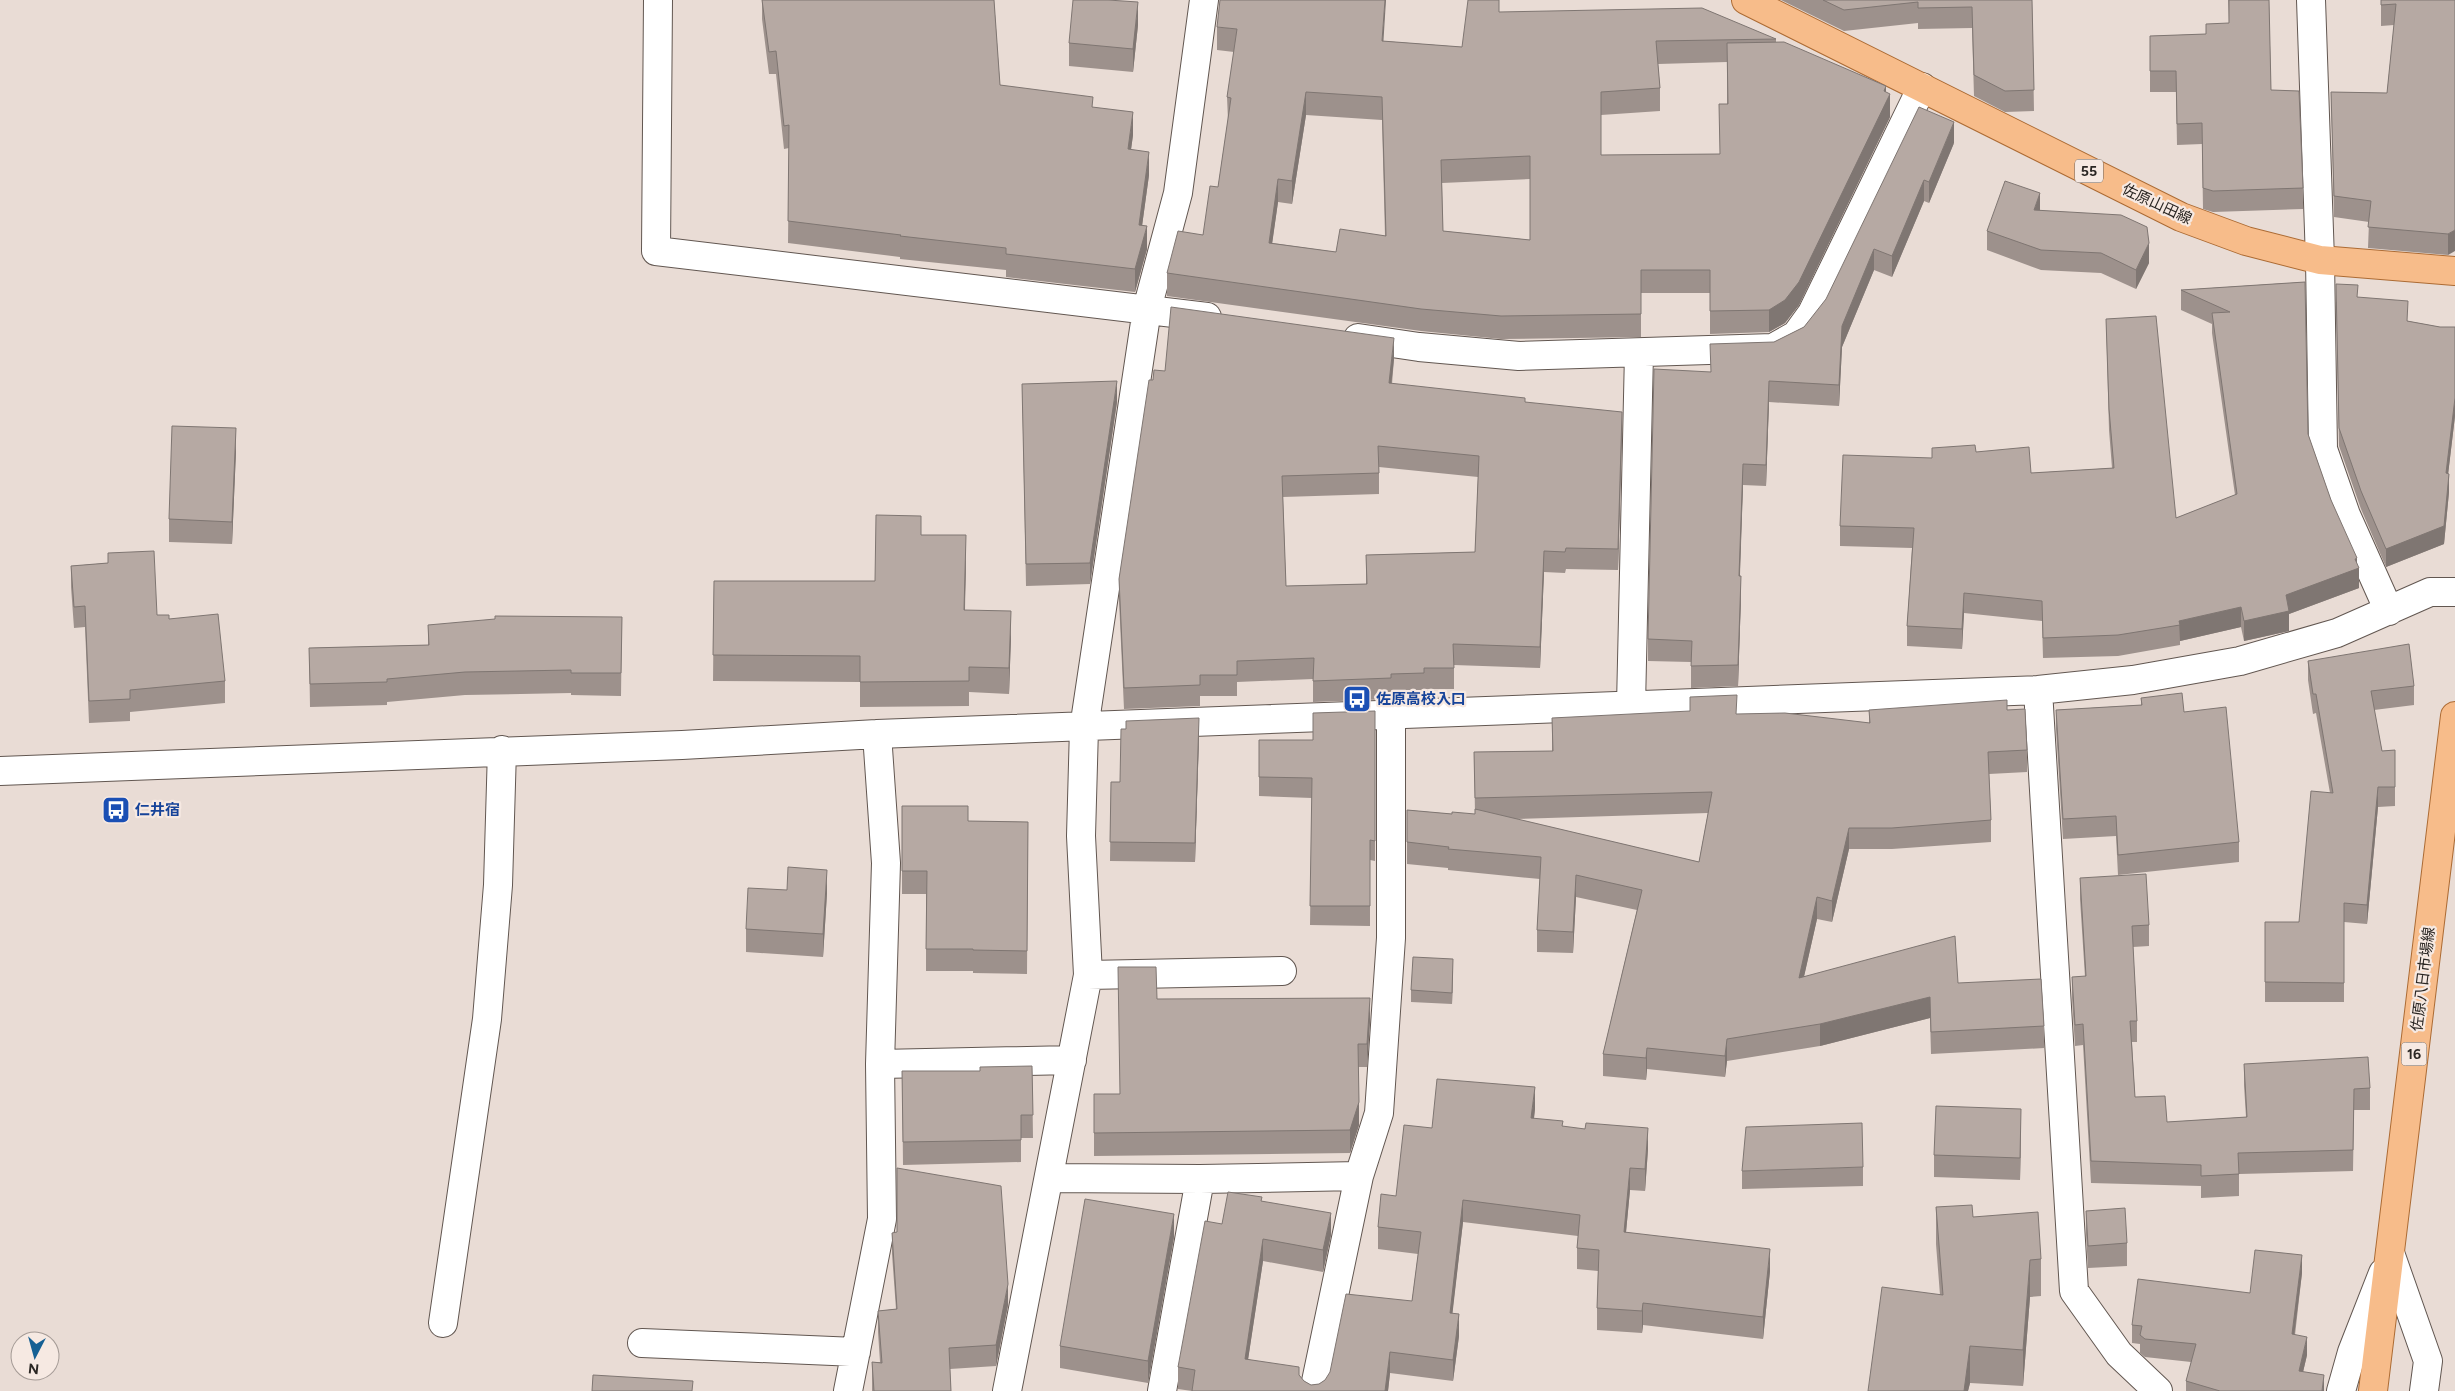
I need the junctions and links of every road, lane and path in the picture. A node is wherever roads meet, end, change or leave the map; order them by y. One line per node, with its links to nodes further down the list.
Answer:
1 (658, 0): 8 (street)
2 (1204, 0): 8 (street)
3 (1746, 0): 5 (main road, 佐原山田線 / 55)
4 (2311, 0): 6 (street)
5 (1922, 87): 6 (main road, 佐原山田線 / 55); 11 (street)
6 (2320, 260): 7 (main road, 佐原山田線 / 55); 13 (street)
7 (2455, 271)
8 (1147, 308): 9 (street); 18 (street)
9 (1235, 321)
10 (1333, 334): 11 (street)
11 (1639, 353): 15 (street)
12 (2455, 592): 13 (street)
13 (2389, 611): 14 (street)
14 (2038, 690): 15 (street); 37 (street)
15 (1631, 705): 16 (street)
16 (1391, 715): 18 (street); 26 (street)
17 (2455, 716): 29 (main road, 佐原八日市場線 / 16)
18 (1084, 728): 19 (street); 23 (street)
19 (876, 734): 20 (street); 25 (street)
20 (502, 750): 21 (street); 30 (street)
21 (0, 771)
22 (1282, 971): 23 (street)
23 (1088, 975): 24 (street)
24 (1072, 1060): 25 (street); 27 (street)
25 (880, 1064): 32 (street)
26 (1359, 1176): 28 (street); 36 (street)
27 (1049, 1178): 28 (street); 34 (street)
28 (1200, 1179): 35 (street)
29 (2390, 1253): 38 (street); 39 (main road, 佐原八日市場線 / 16); 40 (street)
30 (443, 1323)
31 (642, 1343): 32 (street)
32 (856, 1352): 33 (street)
33 (848, 1391)
34 (1007, 1391)
35 (1162, 1391)
36 (1314, 1391)
37 (2158, 1391)
38 (2341, 1391)
39 (2373, 1391)
40 (2424, 1391)

